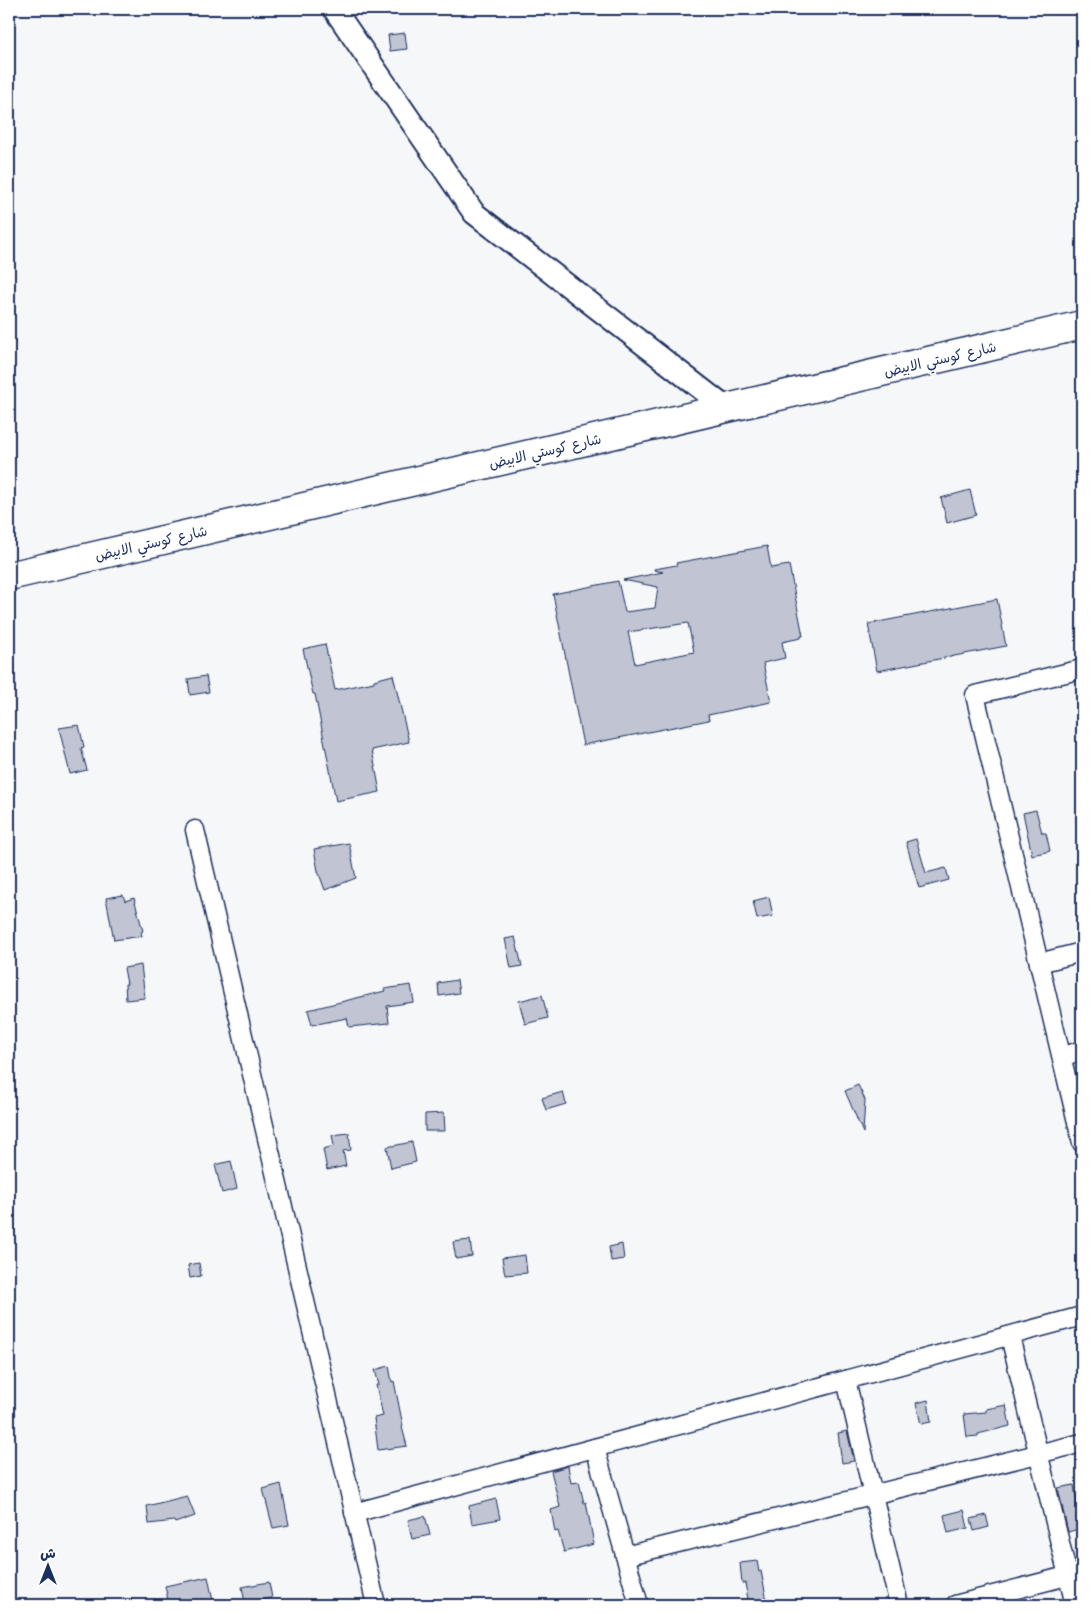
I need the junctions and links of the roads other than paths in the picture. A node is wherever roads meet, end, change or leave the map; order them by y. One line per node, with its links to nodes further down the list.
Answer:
1 (334, 9): 3 (street)
2 (1082, 325): 3 (highway, شارع كوستي الابيض)
3 (726, 408): 4 (highway, شارع كوستي الابيض)
4 (9, 576)
5 (1082, 669): 8 (street)
6 (195, 830): 19 (street)
7 (1082, 952): 8 (street)
8 (1039, 963): 10 (street)
9 (1082, 1050): 10 (street)
10 (1062, 1057): 11 (street)
11 (1082, 1143)
12 (1082, 1316): 13 (street)
13 (1010, 1336): 14 (street); 17 (street)
14 (846, 1380): 16 (street); 18 (street)
15 (1082, 1443): 17 (street)
16 (594, 1448): 19 (street); 20 (street)
17 (1038, 1454): 18 (street); 21 (street)
18 (873, 1494): 20 (street); 24 (street)
19 (354, 1513): 22 (street)
20 (625, 1556): 23 (street)
21 (1075, 1574): 25 (street); 26 (street)
22 (376, 1605)
23 (640, 1605)
24 (899, 1605)
25 (955, 1605)
26 (1075, 1605)

